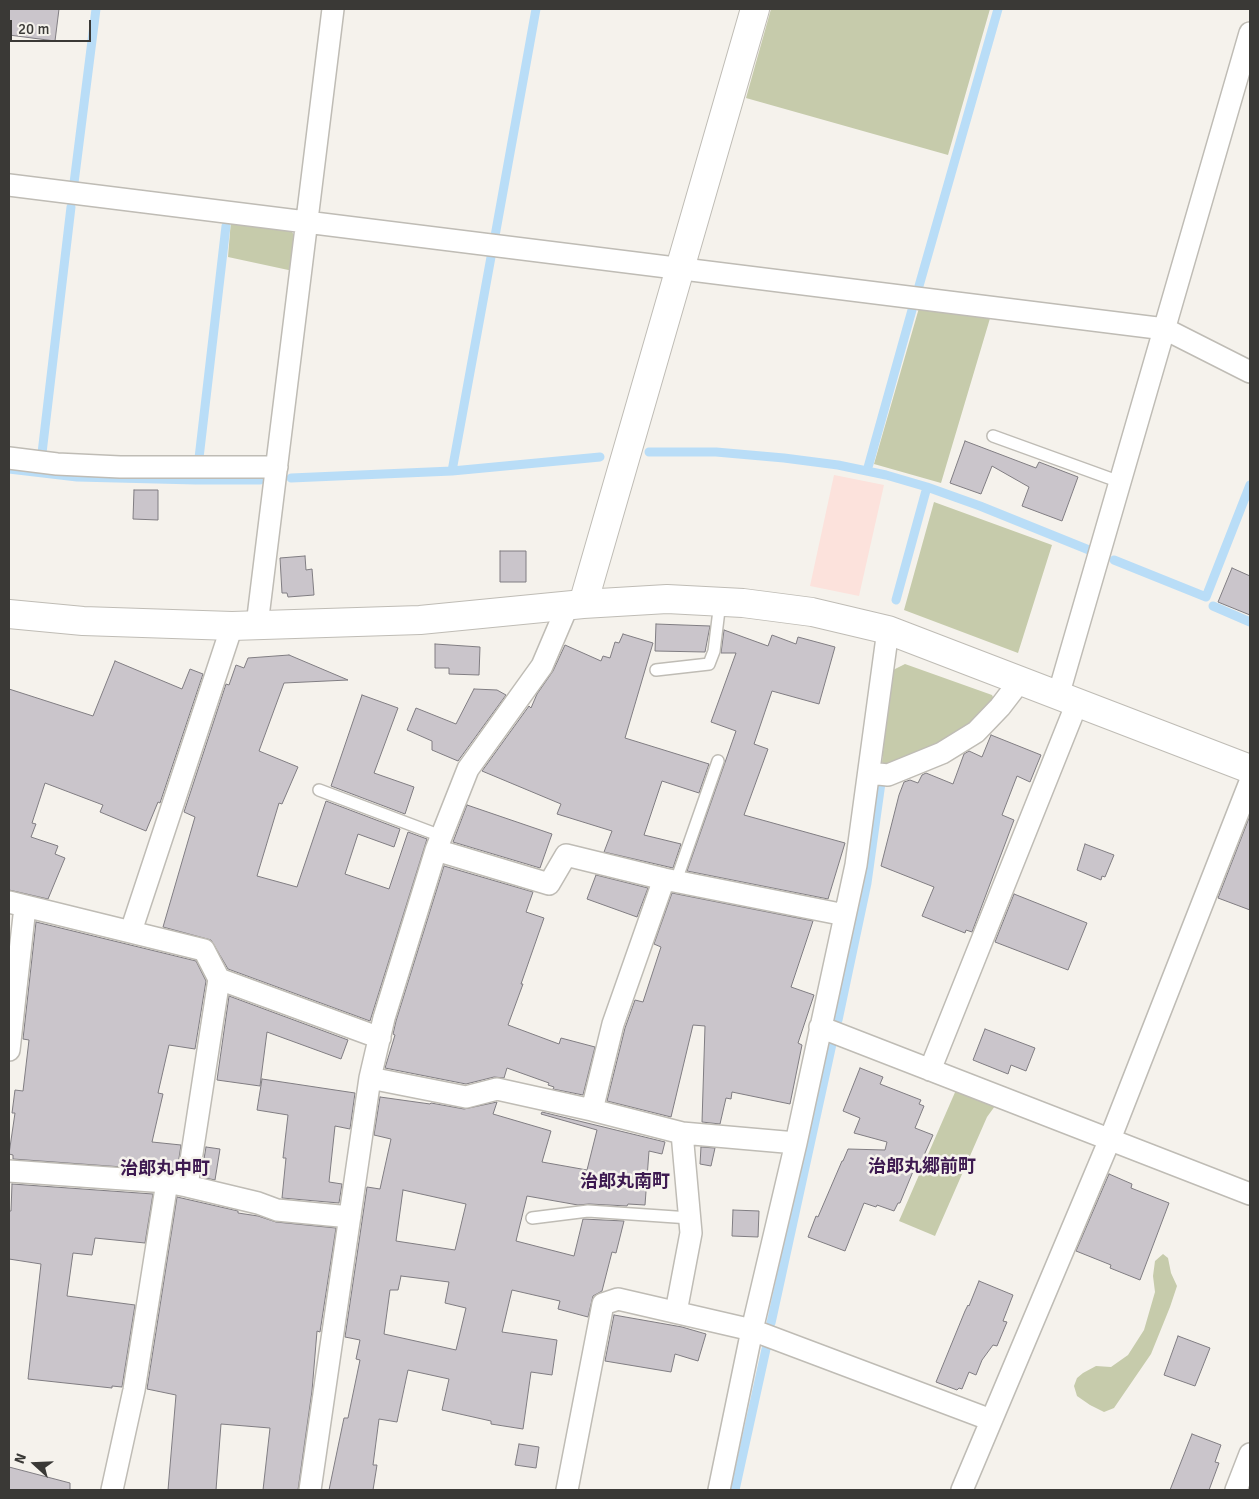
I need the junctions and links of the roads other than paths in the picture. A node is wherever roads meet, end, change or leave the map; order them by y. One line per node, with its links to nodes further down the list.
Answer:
1 (333, 9): 5 (street)
2 (754, 9): 6 (street)
3 (1250, 33): 7 (street)
4 (9, 185): 5 (street)
5 (306, 221): 6 (street); 11 (street)
6 (680, 268): 7 (street); 14 (street)
7 (1165, 329): 8 (street); 12 (street)
8 (1250, 372)
9 (993, 436): 12 (lane)
10 (9, 458): 11 (street)
11 (277, 467): 16 (street)
12 (1120, 482): 20 (street)
13 (720, 602): 14 (street); 17 (street); 18 (lane)
14 (576, 604): 16 (street); 26 (street)
15 (9, 614): 16 (street)
16 (245, 625): 30 (street)
17 (888, 630): 19 (street); 23 (street)
18 (656, 670)
19 (1020, 681): 20 (street); 23 (street)
20 (1068, 699): 22 (street); 35 (street)
21 (718, 761): 27 (lane)
22 (1250, 769)
23 (869, 773): 29 (street)
24 (1250, 782): 39 (street)
25 (319, 790): 26 (lane)
26 (438, 843): 27 (street); 33 (street)
27 (670, 880): 29 (street); 37 (street)
28 (17, 905): 30 (street); 34 (street)
29 (845, 916): 32 (street)
30 (131, 931): 31 (street)
31 (219, 979): 33 (street); 42 (street)
32 (820, 1027): 35 (street); 40 (street)
33 (380, 1038): 36 (street)
34 (9, 1050)
35 (930, 1070): 39 (street)
36 (370, 1078): 37 (street); 44 (street)
37 (592, 1110): 38 (street)
38 (682, 1133): 40 (street); 46 (street)
39 (1110, 1139): 43 (street); 49 (street)
40 (796, 1143): 48 (street)
41 (9, 1170): 42 (street)
42 (177, 1184): 44 (street); 51 (street)
43 (1250, 1194)
44 (350, 1216): 52 (street)
45 (532, 1218): 46 (lane)
46 (690, 1218): 47 (street)
47 (676, 1312): 48 (street); 53 (street)
48 (752, 1330): 49 (street); 54 (street)
49 (991, 1420): 55 (street)
50 (1250, 1454): 56 (street)
51 (112, 1490)
52 (310, 1490)
53 (567, 1490)
54 (720, 1490)
55 (962, 1490)
56 (1236, 1490)

